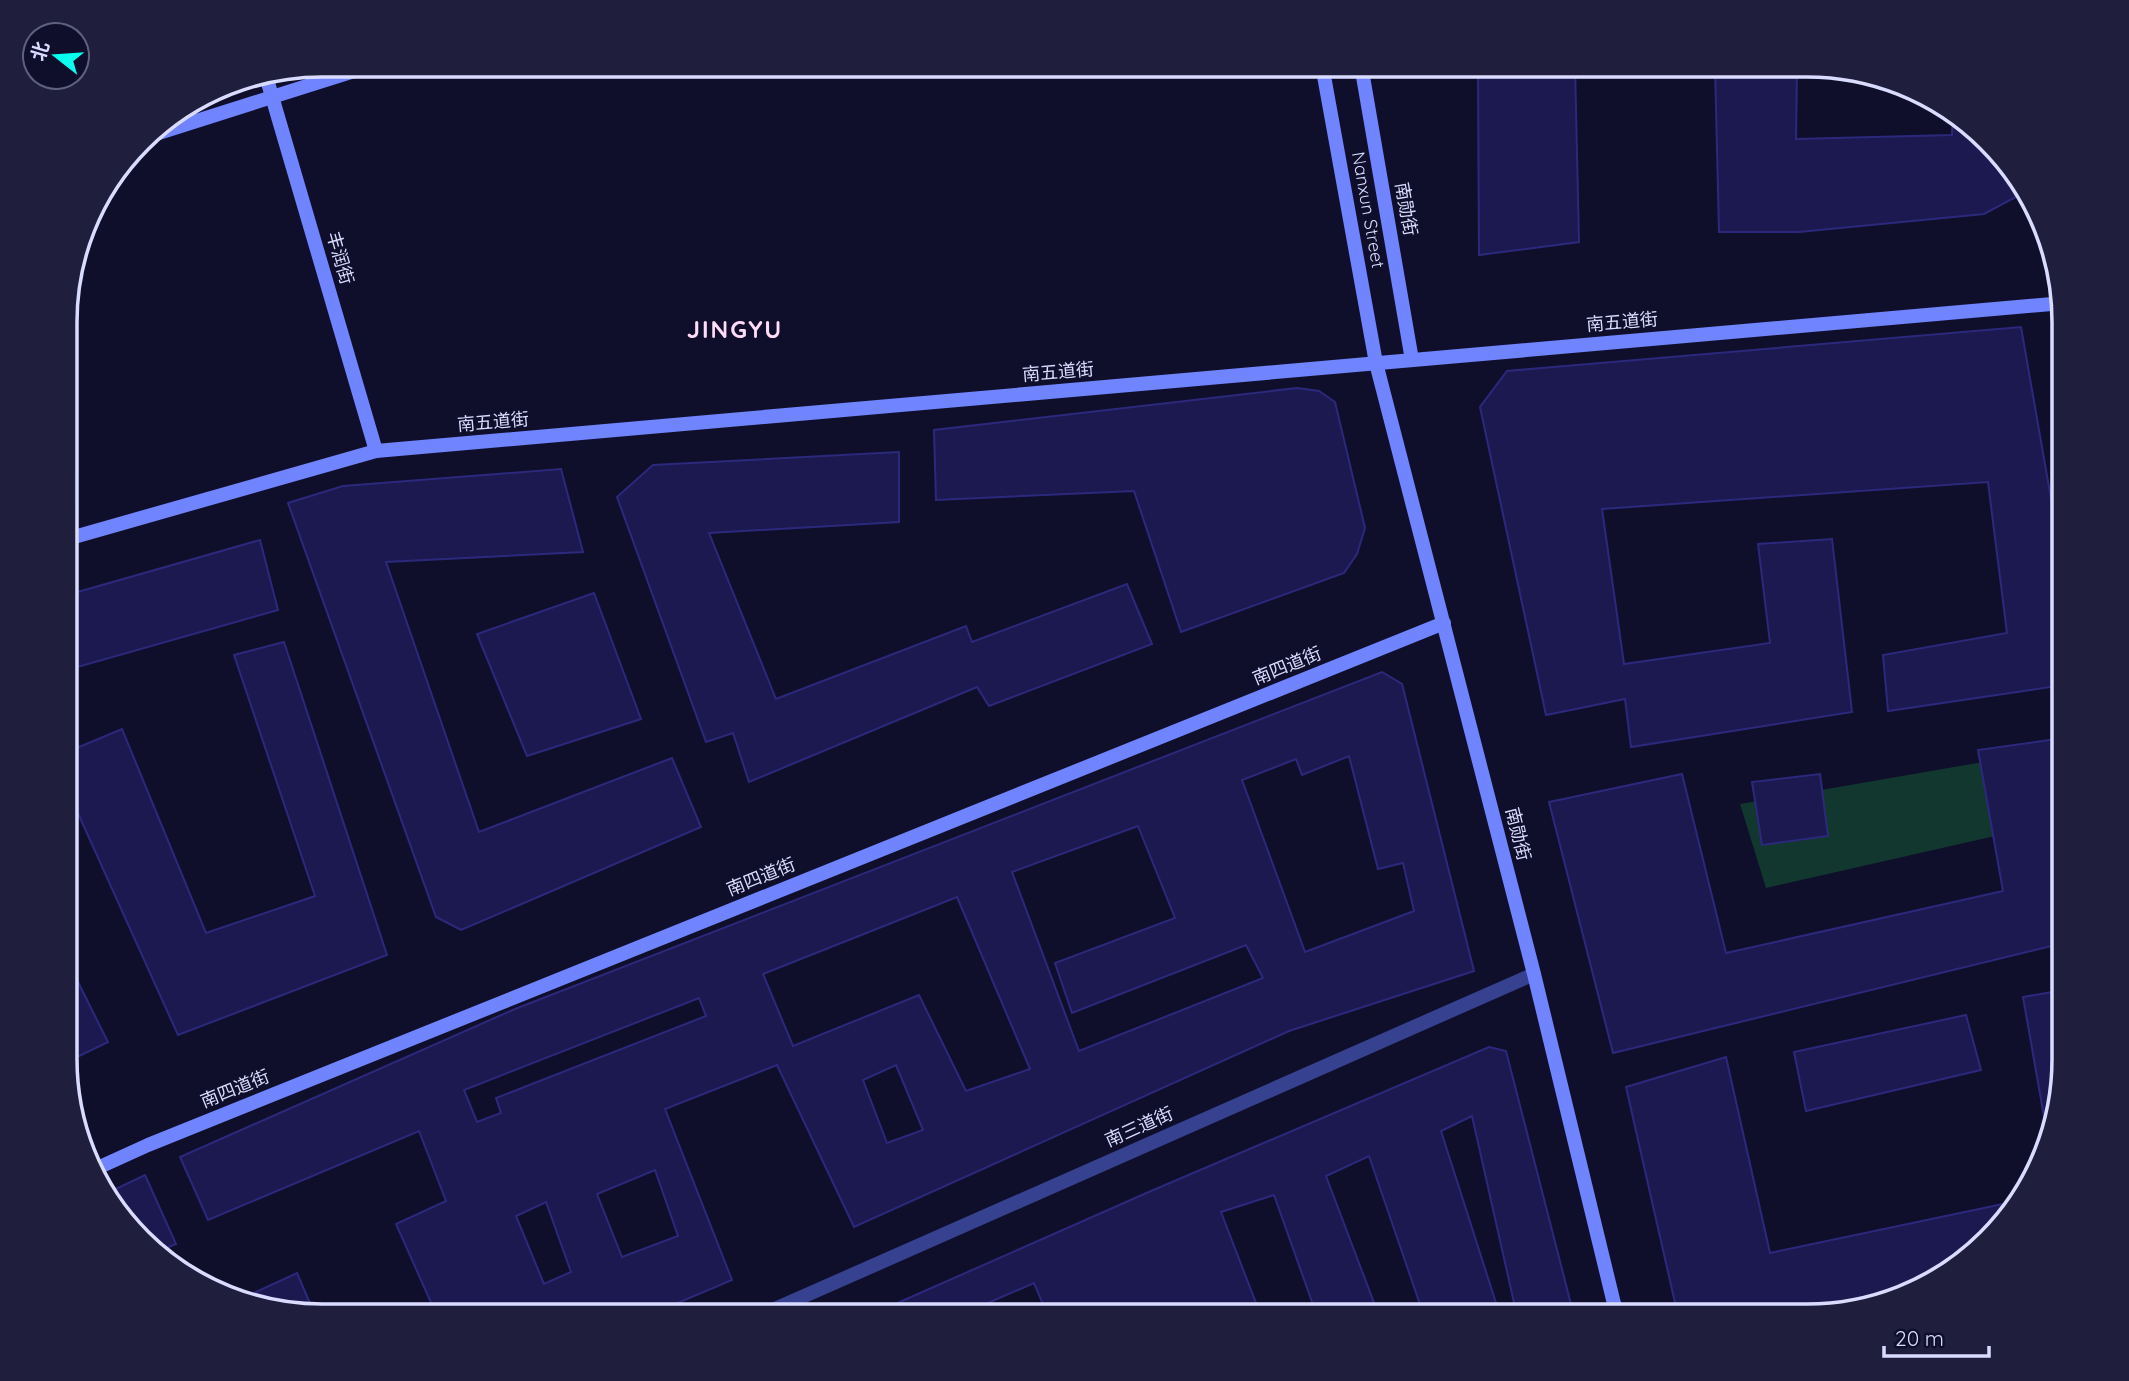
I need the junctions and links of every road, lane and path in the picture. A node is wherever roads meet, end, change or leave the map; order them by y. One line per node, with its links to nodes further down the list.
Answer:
1 (1324, 77): 9 (street, Nanxun Street)
2 (1363, 77): 8 (street, 南勋街)
3 (335, 78): 5 (street)
4 (268, 83): 5 (street, 丰润街)
5 (273, 99): 6 (street); 10 (street, 丰润街)
6 (171, 129)
7 (2051, 304): 8 (street, 南五道街)
8 (1412, 360): 9 (street, 南五道街)
9 (1376, 363): 10 (street, 南五道街); 12 (street, 南勋街)
10 (376, 451): 11 (street, 南五道街)
11 (77, 536)
12 (1444, 623): 13 (street, 南勋街); 14 (street, 南四道街)
13 (1534, 974): 15 (street, 南勋街); 16 (street, 南三道街)
14 (102, 1166)
15 (1614, 1303)
16 (786, 1304)

